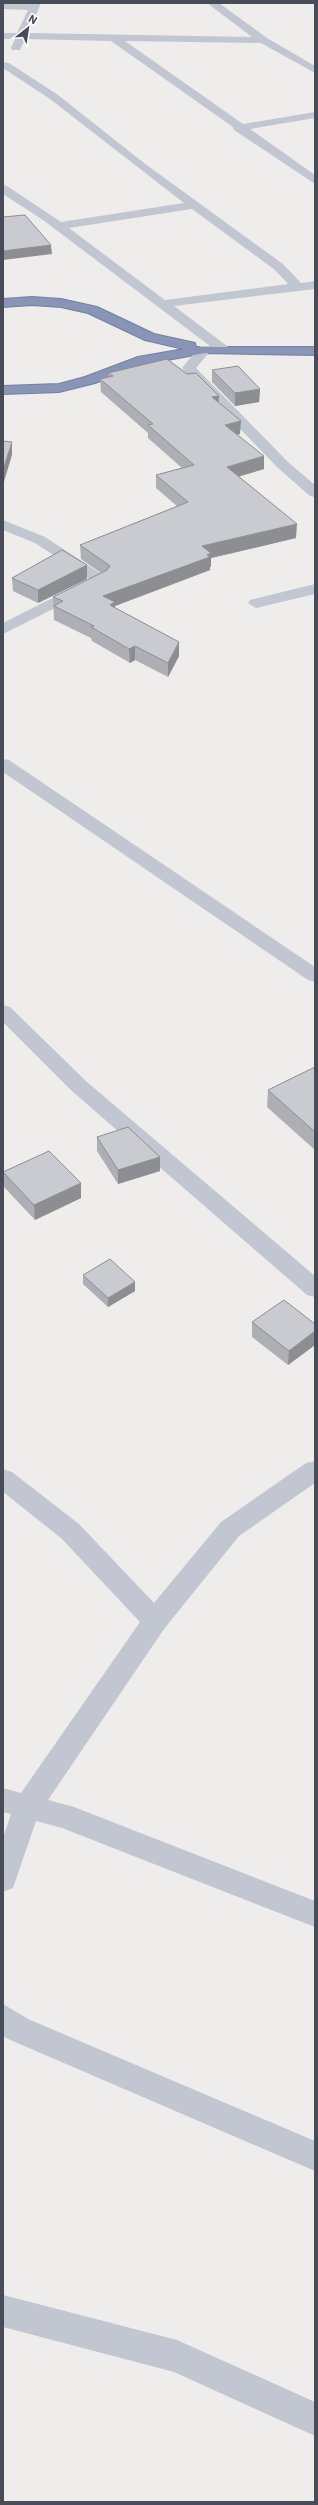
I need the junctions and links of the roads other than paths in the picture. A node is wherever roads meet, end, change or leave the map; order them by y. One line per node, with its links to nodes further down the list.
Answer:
1 (212, 3): 7 (street)
2 (35, 5): 3 (street); 5 (street)
3 (3, 6)
4 (3, 36): 5 (street)
5 (22, 37): 6 (street); 8 (street)
6 (112, 37): 7 (street); 11 (street)
7 (263, 40): 9 (street)
8 (4, 67): 14 (street)
9 (315, 70)
10 (315, 115): 11 (street)
11 (238, 128): 12 (street)
12 (315, 180)
13 (3, 189): 15 (street)
14 (195, 205): 17 (street); 19 (street)
15 (47, 217): 16 (street); 17 (street)
16 (25, 219)
17 (58, 226): 21 (street)
18 (315, 285): 19 (street)
19 (297, 286): 21 (street)
20 (3, 303): 22 (highway)
21 (160, 304): 23 (street)
22 (205, 349): 23 (highway); 25 (highway); 26 (street)
23 (222, 349): 24 (highway)
24 (315, 351)
25 (3, 390)
26 (315, 493)
27 (3, 525): 30 (street)
28 (315, 589): 29 (street)
29 (256, 603)
30 (3, 628)
31 (3, 764): 32 (street)
32 (315, 976)
33 (3, 1011): 34 (street)
34 (315, 1289)
35 (315, 1470): 37 (street)
36 (3, 1479): 37 (street)
37 (155, 1621): 38 (street)
38 (15, 1803): 39 (street); 40 (street)
39 (3, 1878)
40 (315, 1914)
41 (3, 2018): 42 (street)
42 (315, 2156)
43 (3, 2311): 44 (street)
44 (315, 2419)

